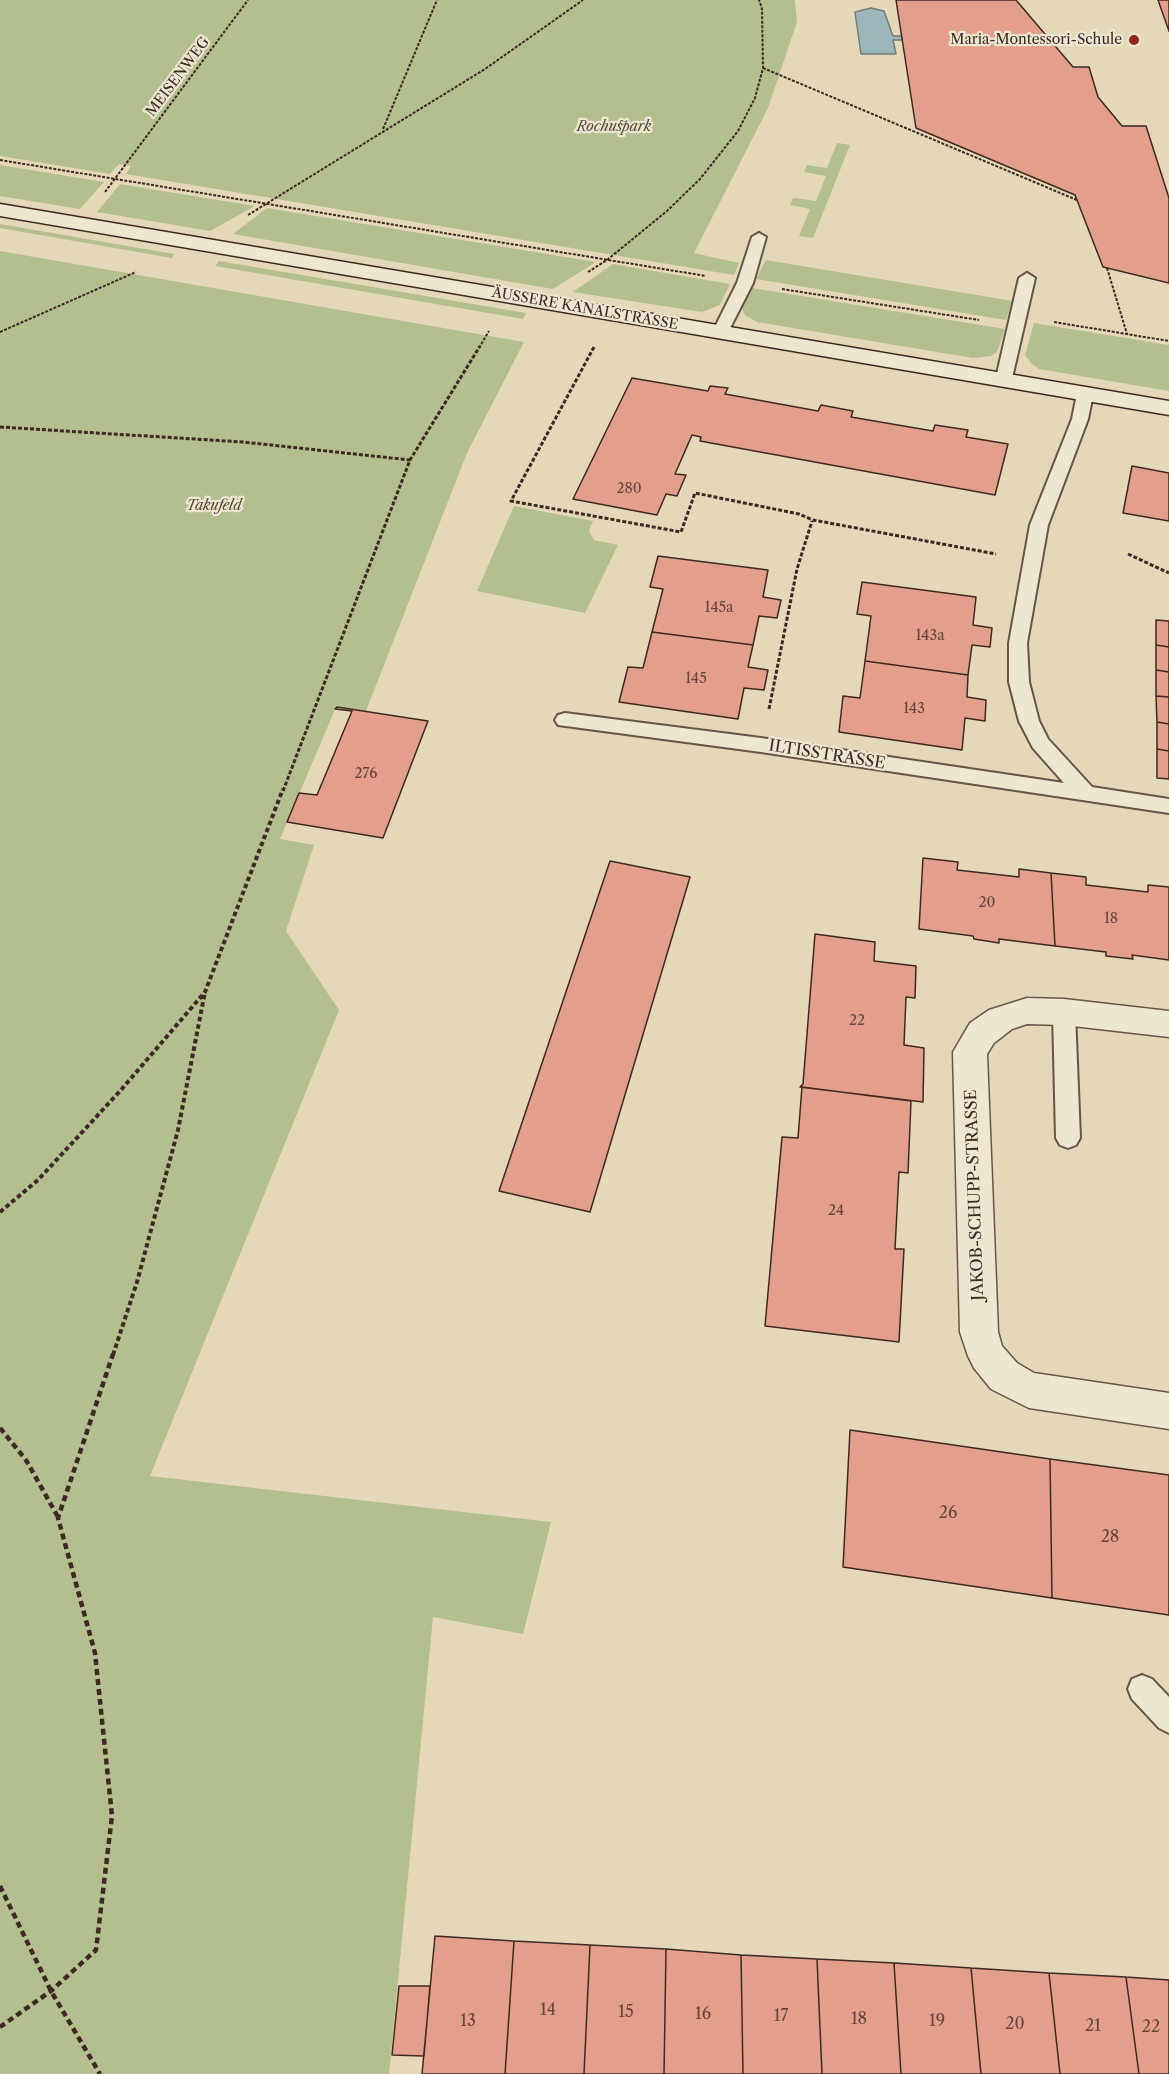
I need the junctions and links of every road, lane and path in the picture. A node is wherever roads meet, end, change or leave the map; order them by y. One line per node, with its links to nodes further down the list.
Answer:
1 (248, 0): 8 (path, MEISENWEG)
2 (437, 0): 6 (path)
3 (583, 0): 6 (path)
4 (759, 0): 5 (path)
5 (763, 68): 9 (path); 14 (path)
6 (383, 130): 10 (path)
7 (0, 160): 10 (path)
8 (125, 165)
9 (1077, 201)
10 (264, 204): 13 (path); 14 (path)
11 (0, 210): 13 (main road, ÄUSSERE KANALSTRASSE)
12 (759, 237): 18 (lane)
13 (207, 245): 19 (main road, ÄUSSERE KANALSTRASSE)
14 (607, 260): 18 (path); 19 (path)
15 (145, 268): 22 (path)
16 (1107, 268): 24 (path)
17 (1027, 278): 20 (lane)
18 (745, 283): 20 (path); 23 (lane)
19 (558, 304): 23 (main road, ÄUSSERE KANALSTRASSE)
20 (1017, 321): 24 (path); 27 (lane)
21 (494, 323): 31 (path)
22 (0, 332)
23 (720, 333): 27 (main road, ÄUSSERE KANALSTRASSE)
24 (1127, 334): 26 (path)
25 (597, 341): 32 (path)
26 (1169, 341)
27 (1004, 378): 28 (main road, ÄUSSERE KANALSTRASSE)
28 (1085, 394): 29 (main road, ÄUSSERE KANALSTRASSE); 34 (lane)
29 (1169, 408)
30 (0, 427): 31 (path)
31 (410, 460): 40 (path)
32 (813, 520): 34 (path); 37 (path)
33 (1128, 554): 35 (path)
34 (1034, 561): 38 (lane)
35 (1169, 573)
36 (565, 720): 37 (lane, ILTISSTRASSE)
37 (761, 745): 38 (lane, ILTISSTRASSE)
38 (1088, 795): 39 (lane, ILTISSTRASSE)
39 (1169, 806)
40 (205, 992): 44 (path); 47 (path)
41 (1064, 1012): 42 (main road, JAKOB-SCHUPP-STRASSE); 43 (lane); 45 (main road, JAKOB-SCHUPP-STRASSE)
42 (1169, 1024)
43 (1068, 1138)
44 (0, 1212)
45 (1169, 1411)
46 (0, 1428): 47 (path)
47 (58, 1518): 51 (path)
48 (1142, 1689): 49 (lane)
49 (1169, 1718)
50 (0, 1886): 51 (path)
51 (51, 1991): 52 (path); 53 (path)
52 (0, 2027)
53 (100, 2074)

